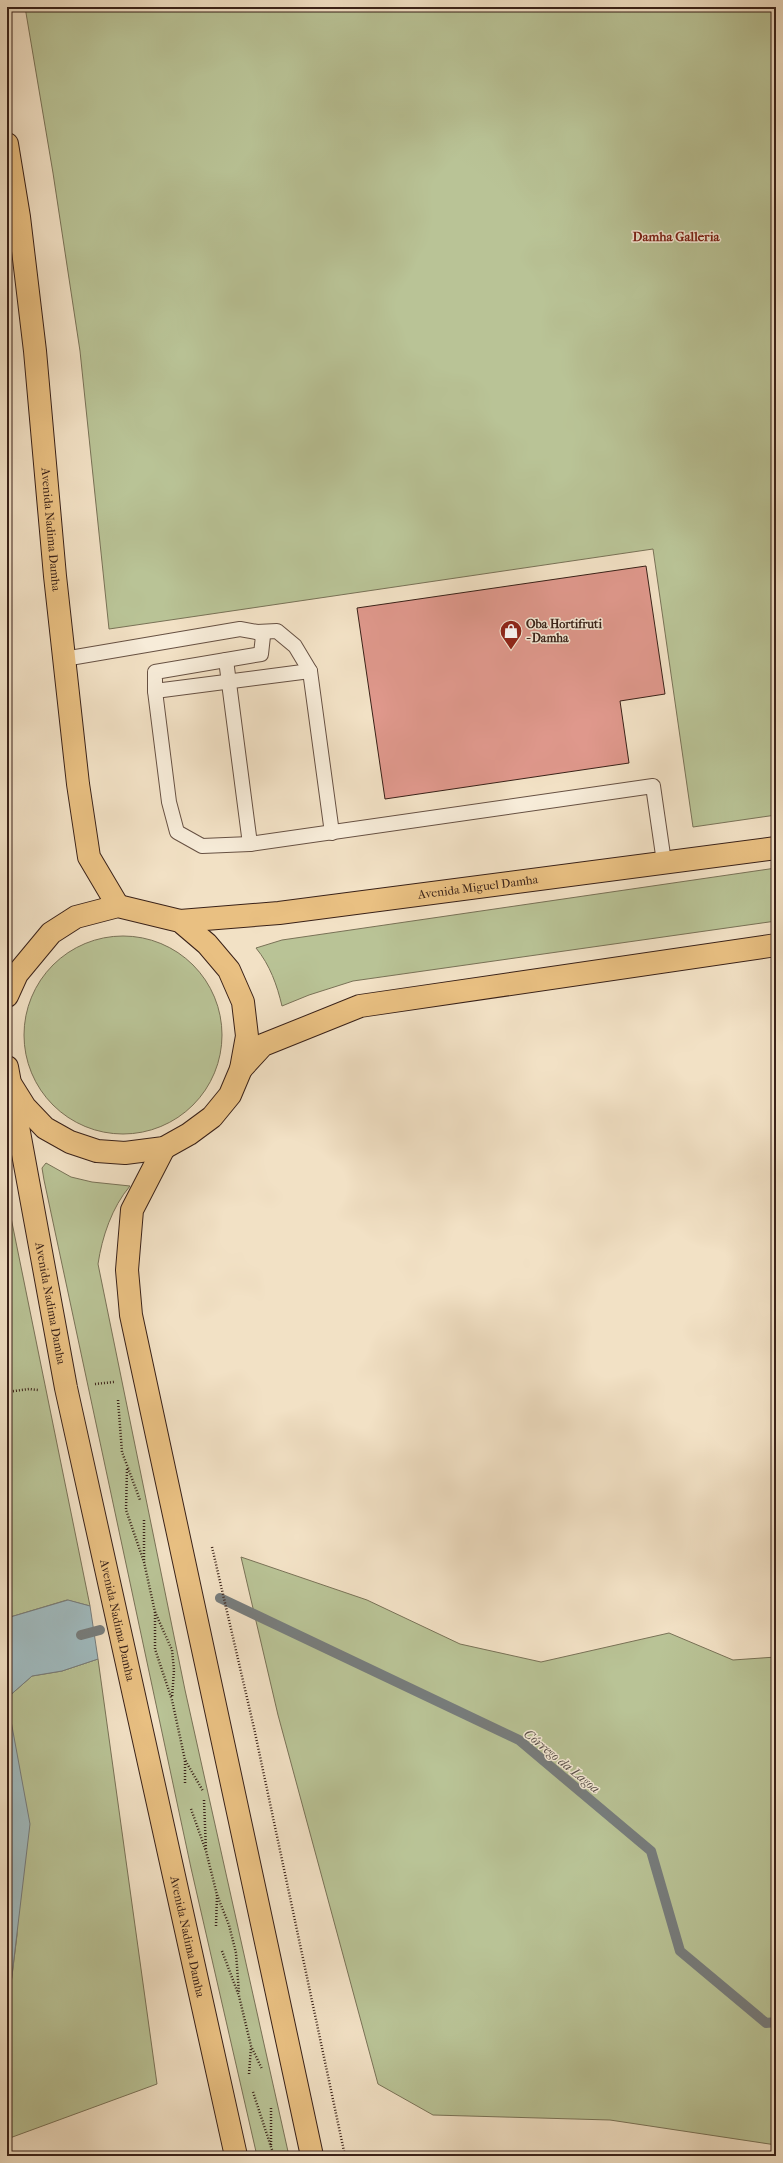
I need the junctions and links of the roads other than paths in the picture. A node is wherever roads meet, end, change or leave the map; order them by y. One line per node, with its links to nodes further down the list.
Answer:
1 (7, 144): 3 (main road, Avenida Nadima Damha)
2 (257, 632): 3 (lane); 4 (lane); 5 (lane)
3 (64, 659): 12 (main road, Avenida Nadima Damha)
4 (226, 660): 6 (lane); 7 (lane)
5 (310, 671): 6 (lane); 8 (lane)
6 (228, 682): 7 (lane); 9 (lane)
7 (155, 690): 9 (lane)
8 (332, 834): 9 (lane); 11 (lane)
9 (250, 844)
10 (776, 848): 11 (main road, Avenida Miguel Damha)
11 (664, 862): 13 (main road, Avenida Miguel Damha)
12 (118, 906): 13 (main road); 15 (main road)
13 (180, 921): 16 (main road)
14 (776, 945): 16 (main road)
15 (7, 996)
16 (241, 1069): 18 (main road)
17 (8, 1075): 18 (main road); 19 (main road, Avenida Nadima Damha)
18 (164, 1148): 20 (main road)
19 (236, 2156)
20 (312, 2156)

